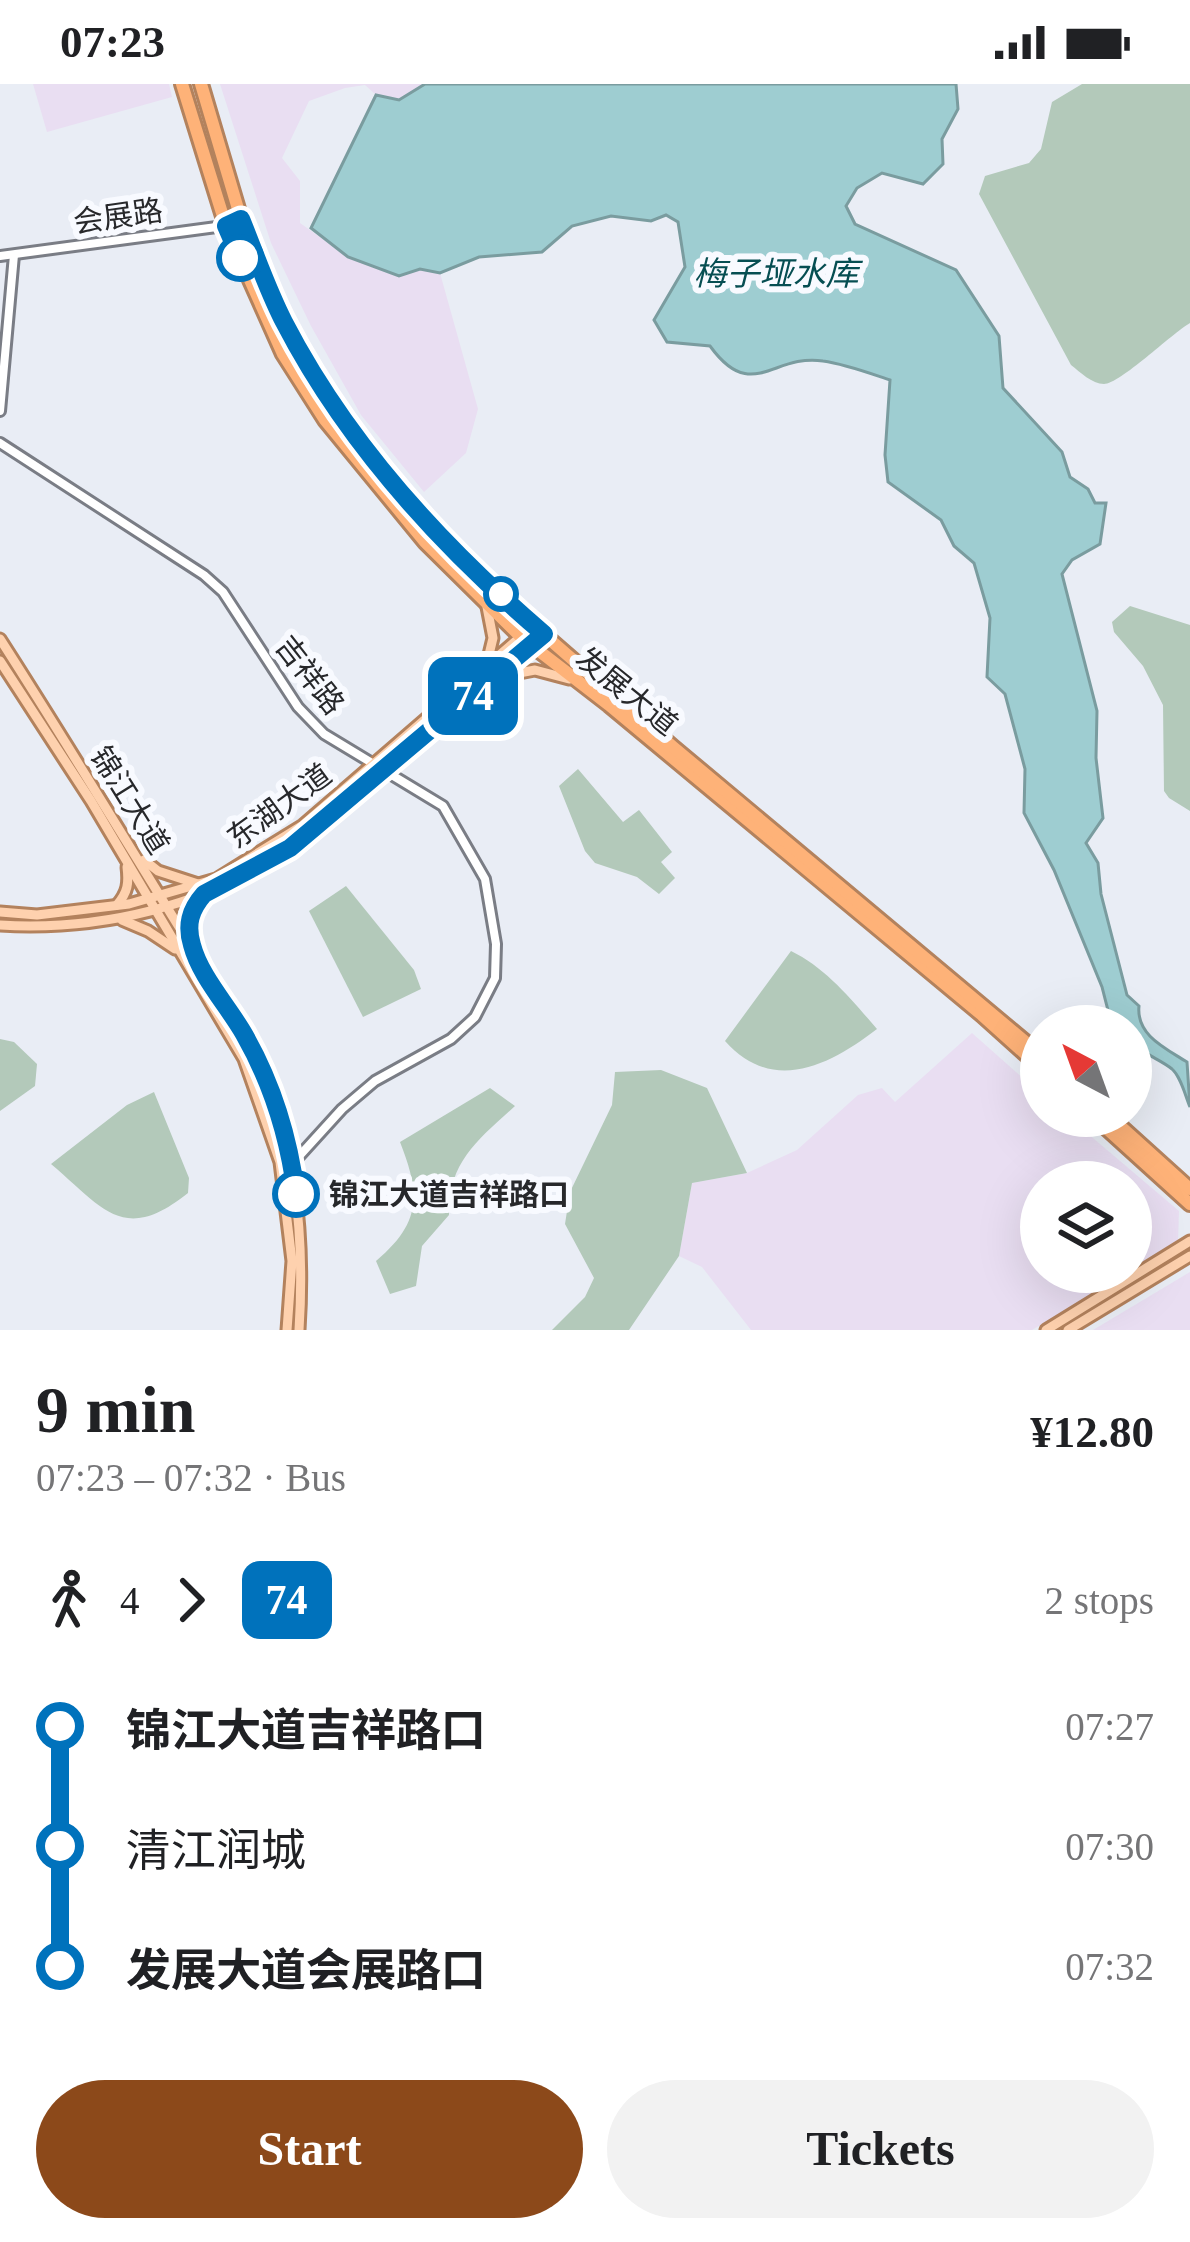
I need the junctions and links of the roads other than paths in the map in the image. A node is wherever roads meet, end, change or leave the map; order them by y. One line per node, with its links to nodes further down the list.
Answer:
1 (182, 84): 4 (highway, 发展大道)
2 (201, 84): 3 (highway, 发展大道)
3 (241, 219): 4 (street, 会展路); 10 (highway, 发展大道)
4 (226, 226): 5 (street, 会展路); 9 (highway, 发展大道)
5 (14, 255): 6 (street, 会展路); 7 (street)
6 (0, 256)
7 (0, 411)
8 (0, 443): 17 (street, 吉祥路)
9 (485, 602): 12 (highway, 发展大道); 14 (main road)
10 (538, 629): 12 (main road, 东湖大道); 29 (highway, 发展大道)
11 (0, 639): 19 (main road, 锦江大道)
12 (527, 641): 14 (main road, 东湖大道); 15 (main road, 东湖大道); 16 (highway, 发展大道)
13 (0, 661): 19 (main road, 锦江大道)
14 (485, 668): 17 (main road, 东湖大道)
15 (493, 679): 16 (main road); 18 (main road, 东湖大道)
16 (582, 684): 30 (highway, 发展大道)
17 (373, 765): 18 (street, 吉祥路); 20 (main road, 东湖大道)
18 (384, 771): 20 (main road, 东湖大道); 33 (street, 吉祥路)
19 (131, 857): 20 (main road); 21 (main road, 锦江大道); 22 (main road, 锦江大道); 23 (main road)
20 (201, 889): 21 (main road, 东湖大道); 24 (main road, 东湖大道); 28 (main road)
21 (160, 895): 22 (main road, 东湖大道); 24 (main road, 锦江大道)
22 (147, 898): 23 (main road, 东湖大道); 24 (main road, 锦江大道)
23 (117, 905): 25 (main road, 东湖大道)
24 (161, 909): 26 (main road, 东湖大道); 28 (main road, 锦江大道)
25 (0, 912)
26 (117, 918): 27 (main road, 东湖大道); 28 (main road)
27 (0, 925)
28 (188, 953): 33 (main road, 锦江大道); 34 (main road, 锦江大道)
29 (1020, 1037)
30 (1020, 1050)
31 (1117, 1137): 35 (highway)
32 (1128, 1137): 35 (highway)
33 (292, 1163): 34 (street, 吉祥路); 41 (main road, 锦江大道)
34 (282, 1175): 40 (main road, 锦江大道)
35 (1188, 1200)
36 (1190, 1230): 38 (main road)
37 (1190, 1241): 38 (main road)
38 (1178, 1248): 42 (main road)
39 (1189, 1257): 43 (main road)
40 (287, 1330)
41 (299, 1330)
42 (1046, 1330)
43 (1068, 1330)

